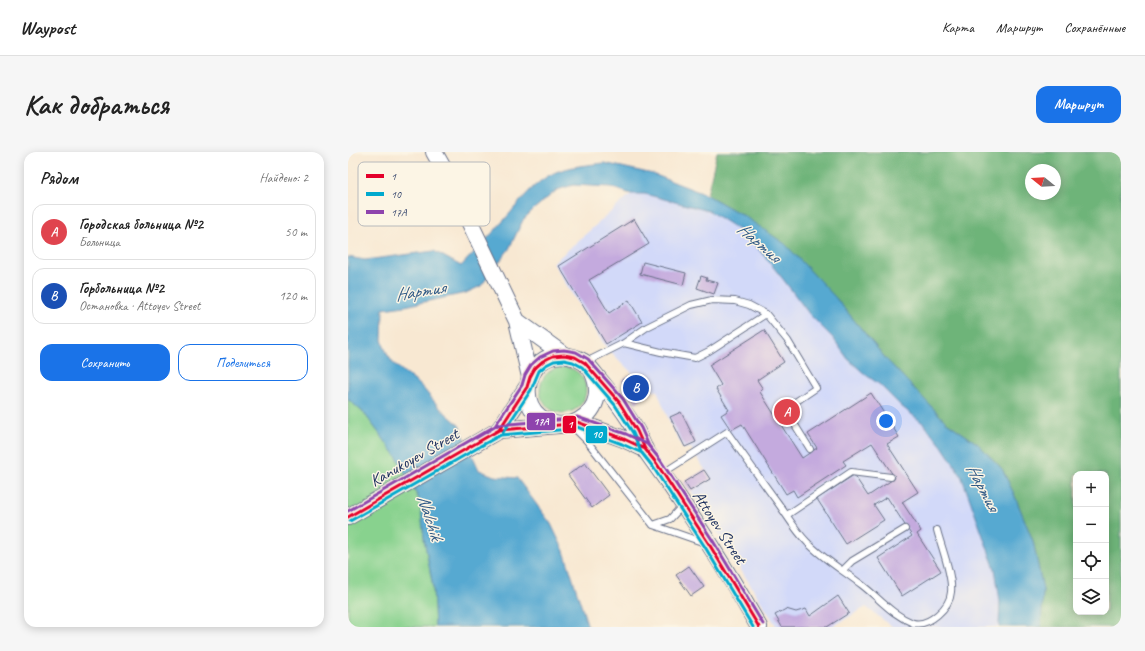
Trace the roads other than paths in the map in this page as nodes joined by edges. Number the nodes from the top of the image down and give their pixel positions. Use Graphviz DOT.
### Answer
graph roads {
  1 [pos="434,152"];
  2 [pos="440,162"];
  3 [pos="471,226"];
  4 [pos="766,314"];
  5 [pos="517,321"];
  6 [pos="624,343"];
  7 [pos="564,355"];
  8 [pos="589,367"];
  9 [pos="528,382"];
  10 [pos="569,424"];
  11 [pos="499,430"];
  12 [pos="645,449"];
  13 [pos="810,449"];
  14 [pos="663,473"];
  15 [pos="891,477"];
  16 [pos="683,505"];
  17 [pos="787,515"];
  18 [pos="348,517"];
  19 [pos="653,525"];
  20 [pos="905,529"];
  21 [pos="937,530"];
  22 [pos="709,544"];
  23 [pos="843,570"];
  24 [pos="759,627"];
  1 -- 2 [label="street"];
  3 -- 5 [label="street"];
  4 -- 6 [label="lane"];
  4 -- 6 [label="lane"];
  4 -- 13 [label="lane"];
  5 -- 7 [label="street"];
  5 -- 9 [label="street"];
  6 -- 8 [label="lane"];
  7 -- 8 [label="street"];
  7 -- 9 [label="street"];
  8 -- 10 [label="street"];
  8 -- 12 [label="street, Attoyev Street"];
  9 -- 10 [label="street"];
  9 -- 11 [label="street"];
  10 -- 11 [label="street"];
  10 -- 12 [label="street"];
  10 -- 19 [label="lane"];
  11 -- 18 [label="street, Kanukoyev Street"];
  12 -- 14 [label="street, Attoyev Street"];
  14 -- 16 [label="street, Attoyev Street"];
  14 -- 17 [label="lane"];
  15 -- 17 [label="lane"];
  16 -- 19 [label="lane"];
  16 -- 22 [label="street, Attoyev Street"];
  17 -- 23 [label="lane"];
  19 -- 22 [label="lane"];
  20 -- 23 [label="lane"];
  21 -- 23 [label="lane"];
  22 -- 24 [label="street, Attoyev Street"];
}
